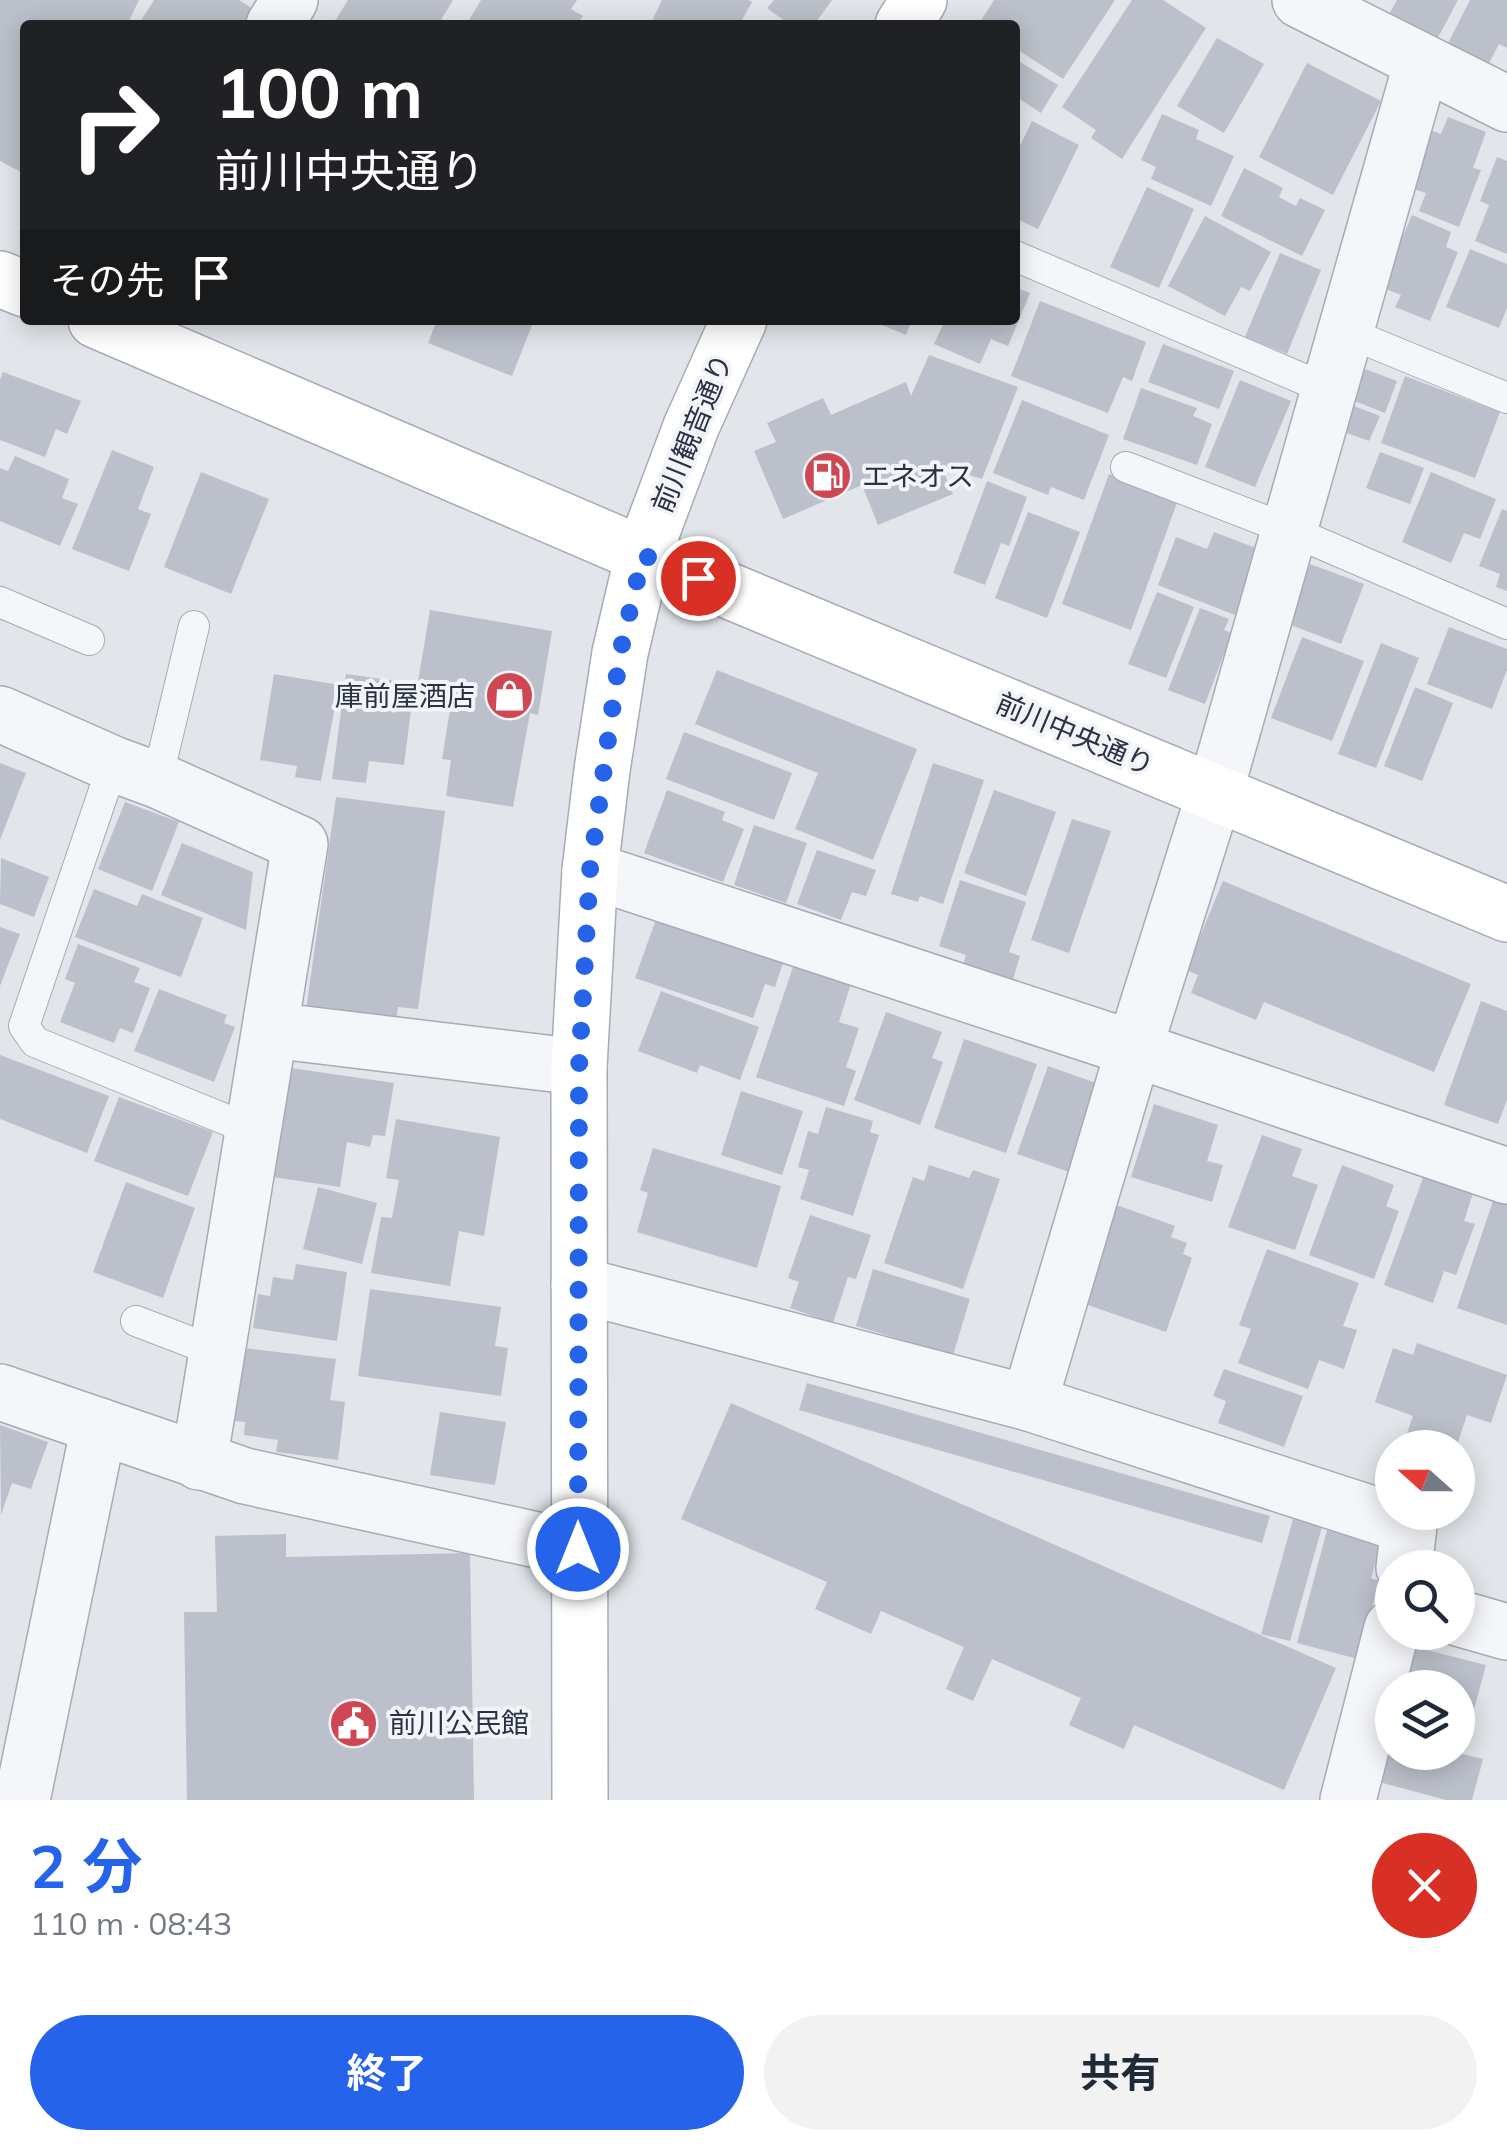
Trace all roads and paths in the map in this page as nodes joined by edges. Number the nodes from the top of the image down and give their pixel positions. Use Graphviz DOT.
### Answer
graph roads {
  1 [pos="1300,0"];
  2 [pos="1422,62"];
  3 [pos="1507,104"];
  4 [pos="1020,258"];
  5 [pos="108,325"];
  6 [pos="737,325"];
  7 [pos="1346,332"];
  8 [pos="1329,390"];
  9 [pos="1507,398"];
  10 [pos="1126,467"];
  11 [pos="1289,530"];
  12 [pos="643,555"];
  13 [pos="0,602"];
  14 [pos="1507,624"];
  15 [pos="194,626"];
  16 [pos="89,640"];
  17 [pos="0,714"];
  18 [pos="135,772"];
  19 [pos="1215,792"];
  20 [pos="590,870"];
  21 [pos="1507,914"];
  22 [pos="271,1030"];
  23 [pos="1134,1050"];
  24 [pos="579,1067"];
  25 [pos="254,1131"];
  26 [pos="1507,1176"];
  27 [pos="579,1286"];
  28 [pos="136,1321"];
  29 [pos="217,1352"];
  30 [pos="0,1392"];
  31 [pos="1029,1404"];
  32 [pos="99,1426"];
  33 [pos="199,1462"];
  34 [pos="578,1549"];
  35 [pos="1406,1550"];
  36 [pos="1475,1623"];
  37 [pos="1507,1632"];
  38 [pos="1386,1650"];
  39 [pos="22,1800"];
  40 [pos="580,1800"];
  41 [pos="1348,1800"];
  1 -- 2 [label="street"];
  2 -- 3 [label="street"];
  2 -- 7 [label="street"];
  4 -- 8 [label="lane"];
  5 -- 12 [label="street, 前川中央通り"];
  6 -- 12 [label="street, 前川観音通り"];
  7 -- 8 [label="street"];
  7 -- 9 [label="lane"];
  8 -- 11 [label="street"];
  10 -- 11 [label="lane"];
  11 -- 14 [label="lane"];
  11 -- 19 [label="street"];
  12 -- 19 [label="street, 前川中央通り"];
  12 -- 20 [label="street, 前川観音通り"];
  13 -- 16 [label="lane"];
  15 -- 18 [label="lane"];
  17 -- 18 [label="street"];
  18 -- 22 [label="street"];
  18 -- 25 [label="lane"];
  19 -- 21 [label="street, 前川中央通り"];
  19 -- 23 [label="street"];
  20 -- 23 [label="street"];
  20 -- 24 [label="street, 前川観音通り"];
  22 -- 24 [label="street"];
  22 -- 25 [label="street"];
  23 -- 26 [label="street"];
  23 -- 31 [label="street"];
  24 -- 27 [label="street, 前川観音通り"];
  25 -- 29 [label="street"];
  27 -- 31 [label="street"];
  27 -- 34 [label="street, 前川観音通り"];
  28 -- 29 [label="lane"];
  29 -- 33 [label="street"];
  30 -- 32 [label="street"];
  31 -- 35 [label="street"];
  32 -- 33 [label="street"];
  32 -- 39 [label="street"];
  33 -- 34 [label="street"];
  34 -- 40 [label="street, 前川観音通り"];
  36 -- 37 [label="street"];
  38 -- 41 [label="street"];
}
